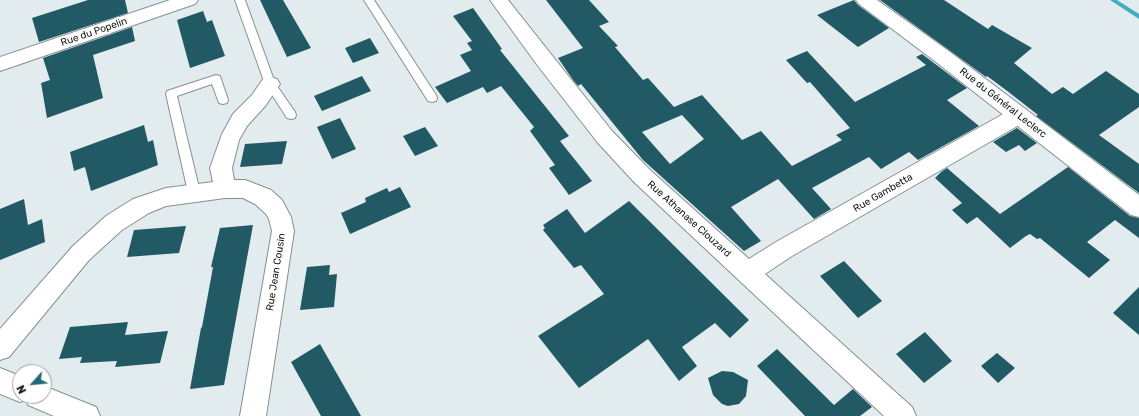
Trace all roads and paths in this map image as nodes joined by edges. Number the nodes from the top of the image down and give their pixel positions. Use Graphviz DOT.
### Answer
graph roads {
  1 [pos="189,0"];
  2 [pos="240,0"];
  3 [pos="369,0"];
  4 [pos="500,0"];
  5 [pos="865,0"];
  6 [pos="0,64"];
  7 [pos="270,84"];
  8 [pos="432,98"];
  9 [pos="223,100"];
  10 [pos="291,115"];
  11 [pos="1018,115"];
  12 [pos="225,189"];
  13 [pos="194,192"];
  14 [pos="1139,208"];
  15 [pos="748,272"];
  16 [pos="0,348"];
  17 [pos="0,381"];
  18 [pos="12,386"];
  19 [pos="52,402"];
  20 [pos="87,416"];
  21 [pos="253,416"];
  22 [pos="902,416"];
  1 -- 6 [label="street, Rue du Popelin"];
  2 -- 7 [label="lane"];
  3 -- 8 [label="lane"];
  4 -- 15 [label="street, Rue Athanase Clouzard"];
  5 -- 11 [label="street, Rue du Général Leclerc"];
  7 -- 10 [label="lane"];
  7 -- 12 [label="street"];
  9 -- 13 [label="lane"];
  11 -- 14 [label="street, Rue du Général Leclerc"];
  11 -- 15 [label="street, Rue Gambetta"];
  12 -- 13 [label="street, Rue Jean Cousin"];
  12 -- 21 [label="street, Rue Jean Cousin"];
  13 -- 16 [label="street, Rue Jean Cousin"];
  15 -- 22 [label="street, Rue Athanase Clouzard"];
  17 -- 18 [label="street"];
  19 -- 20 [label="street"];
}
